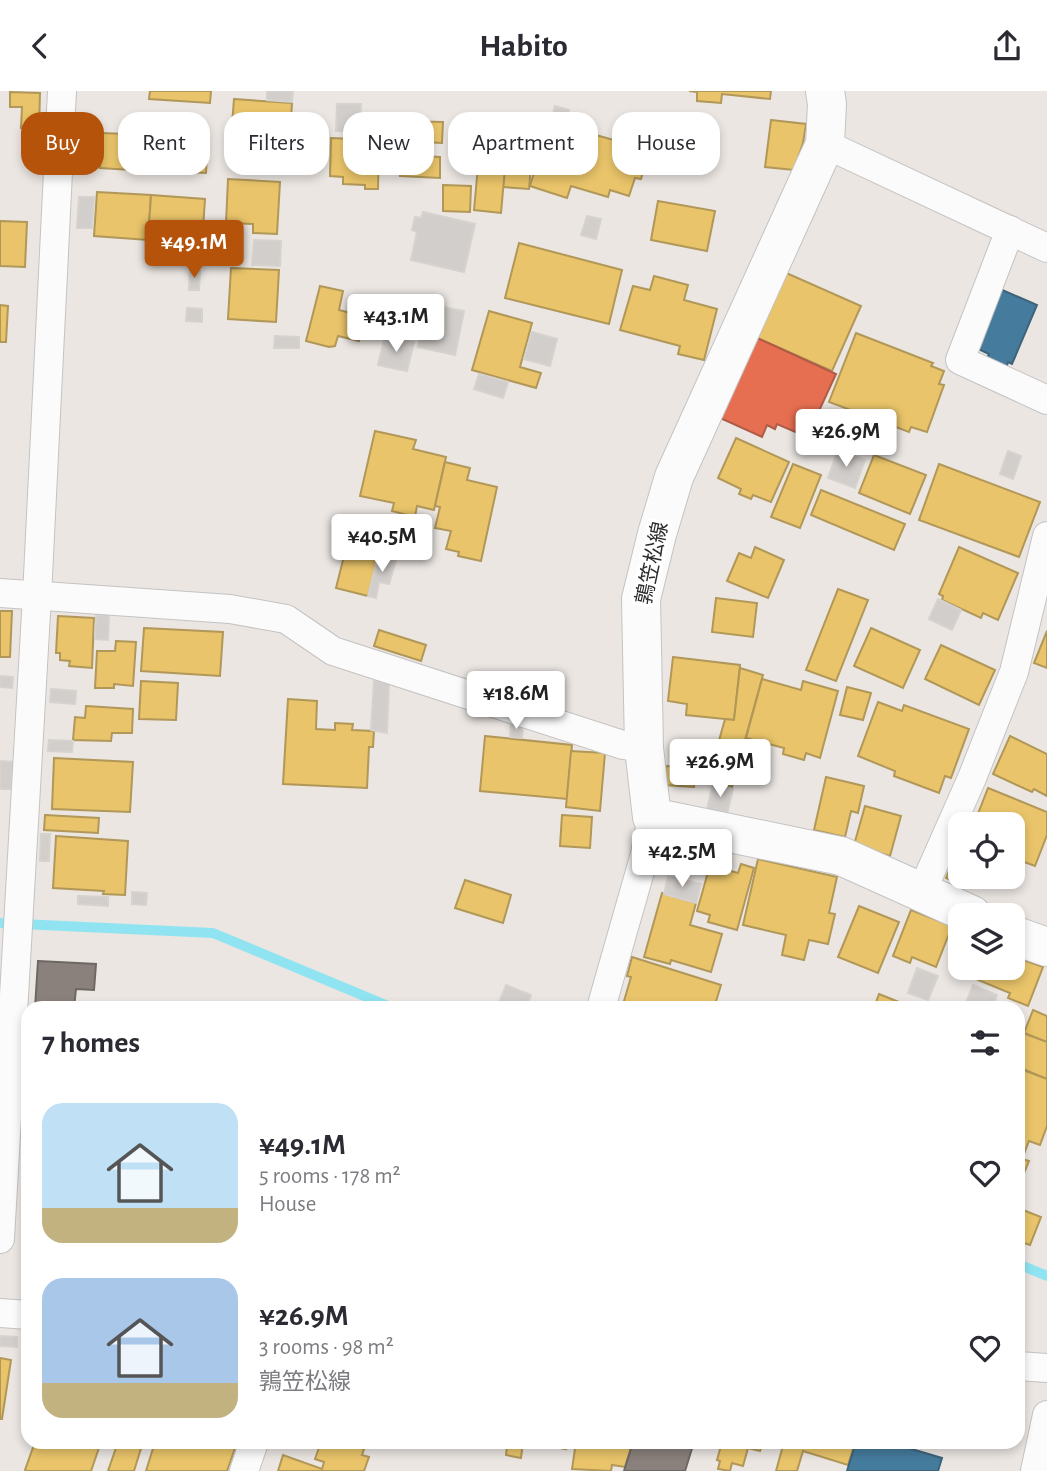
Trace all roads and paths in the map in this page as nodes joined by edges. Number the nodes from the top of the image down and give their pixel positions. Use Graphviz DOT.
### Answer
graph roads {
  1 [pos="62,91"];
  2 [pos="825,91"];
  3 [pos="825,144"];
  4 [pos="1010,230"];
  5 [pos="1047,248"];
  6 [pos="1047,400"];
  7 [pos="1047,536"];
  8 [pos="0,593"];
  9 [pos="37,596"];
  10 [pos="644,748"];
  11 [pos="652,817"];
  12 [pos="922,891"];
  13 [pos="948,903"];
  14 [pos="1025,939"];
  15 [pos="1047,947"];
  16 [pos="8,957"];
  17 [pos="603,1001"];
  18 [pos="0,1239"];
  19 [pos="0,1313"];
  20 [pos="21,1314"];
  21 [pos="1025,1366"];
  22 [pos="1047,1368"];
  23 [pos="1047,1415"];
  24 [pos="252,1449"];
  25 [pos="244,1471"];
  26 [pos="1035,1471"];
  1 -- 9 [label="street"];
  2 -- 3 [label="main road, 鶉笠松線"];
  3 -- 4 [label="street"];
  3 -- 10 [label="main road, 鶉笠松線"];
  4 -- 5 [label="street"];
  4 -- 6 [label="street"];
  7 -- 12 [label="street"];
  8 -- 9 [label="street"];
  9 -- 10 [label="street"];
  9 -- 16 [label="street"];
  10 -- 11 [label="main road, 鶉笠松線"];
  11 -- 12 [label="main road"];
  11 -- 17 [label="street"];
  12 -- 13 [label="main road"];
  14 -- 15 [label="main road"];
  16 -- 18 [label="street"];
  19 -- 20 [label="street"];
  21 -- 22 [label="street"];
  23 -- 26 [label="street"];
  24 -- 25 [label="street"];
}
